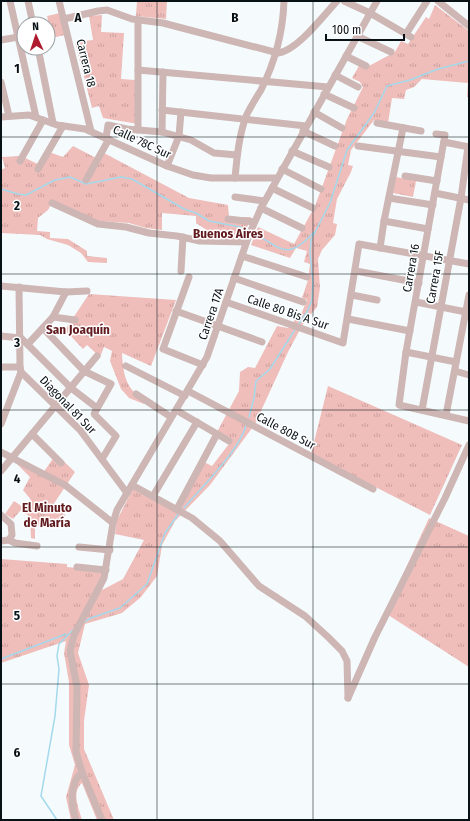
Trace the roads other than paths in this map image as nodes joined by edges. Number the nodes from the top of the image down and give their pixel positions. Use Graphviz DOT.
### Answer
graph roads {
  1 [pos="10,1"];
  2 [pos="28,1"];
  3 [pos="59,1"];
  4 [pos="284,1"];
  5 [pos="337,1"];
  6 [pos="344,1"];
  7 [pos="377,1"];
  8 [pos="427,1"];
  9 [pos="441,2"];
  10 [pos="370,13"];
  11 [pos="31,16"];
  12 [pos="64,19"];
  13 [pos="16,20"];
  14 [pos="138,20"];
  15 [pos="469,26"];
  16 [pos="357,36"];
  17 [pos="16,37"];
  18 [pos="1,40"];
  19 [pos="391,52"];
  20 [pos="276,53"];
  21 [pos="25,56"];
  22 [pos="40,56"];
  23 [pos="346,56"];
  24 [pos="366,66"];
  25 [pos="138,70"];
  26 [pos="163,72"];
  27 [pos="335,75"];
  28 [pos="1,82"];
  29 [pos="264,82"];
  30 [pos="358,88"];
  31 [pos="326,91"];
  32 [pos="354,108"];
  33 [pos="162,110"];
  34 [pos="180,112"];
  35 [pos="314,112"];
  36 [pos="5,116"];
  37 [pos="36,117"];
  38 [pos="246,119"];
  39 [pos="43,120"];
  40 [pos="53,123"];
  41 [pos="377,123"];
  42 [pos="63,126"];
  43 [pos="305,128"];
  44 [pos="342,128"];
  45 [pos="403,128"];
  46 [pos="138,130"];
  47 [pos="91,131"];
  48 [pos="421,131"];
  49 [pos="162,132"];
  50 [pos="436,134"];
  51 [pos="180,136"];
  52 [pos="108,138"];
  53 [pos="445,138"];
  54 [pos="336,146"];
  55 [pos="358,146"];
  56 [pos="468,147"];
  57 [pos="292,151"];
  58 [pos="400,151"];
  59 [pos="238,155"];
  60 [pos="442,157"];
  61 [pos="20,161"];
  62 [pos="166,166"];
  63 [pos="329,167"];
  64 [pos="282,169"];
  65 [pos="38,170"];
  66 [pos="405,176"];
  67 [pos="235,178"];
  68 [pos="277,178"];
  69 [pos="86,180"];
  70 [pos="437,181"];
  71 [pos="272,188"];
  72 [pos="321,189"];
  73 [pos="435,193"];
  74 [pos="235,197"];
  75 [pos="389,198"];
  76 [pos="461,198"];
  77 [pos="469,200"];
  78 [pos="52,203"];
  79 [pos="262,205"];
  80 [pos="432,205"];
  81 [pos="313,208"];
  82 [pos="228,219"];
  83 [pos="384,221"];
  84 [pos="302,228"];
  85 [pos="428,230"];
  86 [pos="250,232"];
  87 [pos="183,237"];
  88 [pos="380,248"];
  89 [pos="242,256"];
  90 [pos="424,256"];
  91 [pos="449,261"];
  92 [pos="469,264"];
  93 [pos="181,271"];
  94 [pos="356,271"];
  95 [pos="189,276"];
  96 [pos="307,277"];
  97 [pos="234,278"];
  98 [pos="419,283"];
  99 [pos="1,286"];
  100 [pos="20,287"];
  101 [pos="87,291"];
  102 [pos="66,292"];
  103 [pos="352,295"];
  104 [pos="469,295"];
  105 [pos="377,300"];
  106 [pos="226,302"];
  107 [pos="303,302"];
  108 [pos="416,302"];
  109 [pos="441,307"];
  110 [pos="176,311"];
  111 [pos="466,312"];
  112 [pos="53,317"];
  113 [pos="348,319"];
  114 [pos="75,320"];
  115 [pos="218,326"];
  116 [pos="43,328"];
  117 [pos="466,329"];
  118 [pos="410,331"];
  119 [pos="1,336"];
  120 [pos="21,338"];
  121 [pos="262,342"];
  122 [pos="28,344"];
  123 [pos="406,352"];
  124 [pos="97,356"];
  125 [pos="431,357"];
  126 [pos="456,362"];
  127 [pos="203,365"];
  128 [pos="126,366"];
  129 [pos="1,367"];
  130 [pos="20,370"];
  131 [pos="84,371"];
  132 [pos="455,371"];
  133 [pos="469,375"];
  134 [pos="71,388"];
  135 [pos="186,393"];
  136 [pos="136,394"];
  137 [pos="55,406"];
  138 [pos="176,410"];
  139 [pos="422,410"];
  140 [pos="96,411"];
  141 [pos="446,416"];
  142 [pos="171,417"];
  143 [pos="469,421"];
  144 [pos="196,422"];
  145 [pos="1,424"];
  146 [pos="32,434"];
  147 [pos="217,434"];
  148 [pos="229,441"];
  149 [pos="469,445"];
  150 [pos="1,452"];
  151 [pos="12,458"];
  152 [pos="102,459"];
  153 [pos="61,463"];
  154 [pos="1,471"];
  155 [pos="132,485"];
  156 [pos="373,489"];
  157 [pos="127,493"];
  158 [pos="153,496"];
  159 [pos="177,509"];
  160 [pos="1,515"];
  161 [pos="113,523"];
  162 [pos="9,540"];
  163 [pos="1,541"];
  164 [pos="37,546"];
  165 [pos="79,547"];
  166 [pos="110,550"];
  167 [pos="77,568"];
  168 [pos="106,570"];
  169 [pos="82,772"];
  170 [pos="76,820"];
  171 [pos="102,820"];
  1 -- 13 [label="street"];
  2 -- 11 [label="street"];
  3 -- 12 [label="street, Carrera 18"];
  4 -- 20 [label="street"];
  5 -- 20 [label="street"];
  6 -- 10 [label="street"];
  7 -- 10 [label="street, Carrera 17A"];
  8 -- 10 [label="street"];
  9 -- 15 [label="street"];
  10 -- 16 [label="street, Carrera 17A"];
  12 -- 14 [label="street"];
  12 -- 47 [label="street, Carrera 18"];
  14 -- 20 [label="street"];
  14 -- 25 [label="street"];
  16 -- 19 [label="street"];
  16 -- 23 [label="street, Carrera 17A"];
  17 -- 18 [label="street"];
  20 -- 29 [label="street"];
  21 -- 37 [label="street"];
  22 -- 40 [label="street"];
  23 -- 24 [label="street"];
  23 -- 27 [label="street, Carrera 17A"];
  25 -- 26 [label="street"];
  25 -- 46 [label="street"];
  26 -- 29 [label="street"];
  26 -- 33 [label="street"];
  27 -- 30 [label="street"];
  27 -- 31 [label="street, Carrera 17A"];
  28 -- 36 [label="street"];
  29 -- 31 [label="street"];
  29 -- 38 [label="street"];
  31 -- 32 [label="street"];
  31 -- 35 [label="street, Carrera 17A"];
  33 -- 34 [label="street"];
  33 -- 49 [label="street"];
  34 -- 38 [label="street"];
  34 -- 51 [label="street"];
  35 -- 43 [label="street, Carrera 17A"];
  35 -- 44 [label="street"];
  36 -- 37 [label="street, Calle 78C Sur"];
  37 -- 39 [label="street, Calle 78C Sur"];
  38 -- 43 [label="street"];
  38 -- 59 [label="street"];
  39 -- 40 [label="street, Calle 78C Sur"];
  39 -- 61 [label="street"];
  40 -- 42 [label="street, Calle 78C Sur"];
  41 -- 45 [label="street"];
  42 -- 47 [label="street, Calle 78C Sur"];
  42 -- 65 [label="street"];
  43 -- 54 [label="street"];
  43 -- 57 [label="street, Carrera 17A"];
  45 -- 48 [label="street"];
  45 -- 58 [label="street"];
  46 -- 49 [label="street"];
  46 -- 52 [label="street"];
  47 -- 52 [label="street, Calle 78C Sur"];
  49 -- 51 [label="street"];
  50 -- 53 [label="street"];
  51 -- 59 [label="street"];
  51 -- 62 [label="street"];
  52 -- 62 [label="street, Calle 78C Sur"];
  52 -- 69 [label="street"];
  53 -- 56 [label="street"];
  53 -- 60 [label="street, Carrera 16"];
  55 -- 58 [label="street"];
  56 -- 76 [label="street, Carrera 15F"];
  57 -- 63 [label="street"];
  57 -- 64 [label="street, Carrera 17A"];
  58 -- 60 [label="street"];
  58 -- 75 [label="street"];
  59 -- 67 [label="street"];
  60 -- 70 [label="street, Carrera 16"];
  62 -- 67 [label="street, Calle 78C Sur"];
  64 -- 68 [label="street, Carrera 17A"];
  64 -- 72 [label="street"];
  66 -- 70 [label="street"];
  67 -- 68 [label="street, Calle 78C Sur"];
  68 -- 71 [label="street, Carrera 17A"];
  70 -- 73 [label="street, Carrera 16"];
  71 -- 79 [label="street, Carrera 17A"];
  71 -- 81 [label="street"];
  73 -- 76 [label="street"];
  73 -- 80 [label="street, Carrera 16"];
  74 -- 79 [label="street"];
  75 -- 80 [label="street"];
  75 -- 83 [label="street"];
  76 -- 77 [label="street"];
  76 -- 91 [label="street, Carrera 15F"];
  78 -- 87 [label="street"];
  79 -- 84 [label="street"];
  79 -- 86 [label="street, Carrera 17A"];
  80 -- 85 [label="street, Carrera 16"];
  82 -- 86 [label="street"];
  83 -- 85 [label="street"];
  83 -- 88 [label="street"];
  85 -- 90 [label="street, Carrera 16"];
  86 -- 87 [label="street"];
  86 -- 89 [label="street, Carrera 17A"];
  87 -- 93 [label="street"];
  88 -- 90 [label="street"];
  88 -- 94 [label="street"];
  89 -- 96 [label="street"];
  89 -- 97 [label="street, Carrera 17A"];
  90 -- 91 [label="street"];
  90 -- 98 [label="street, Carrera 16"];
  91 -- 92 [label="street"];
  91 -- 109 [label="street, Carrera 15F"];
  94 -- 98 [label="street"];
  94 -- 103 [label="street"];
  95 -- 110 [label="street"];
  97 -- 106 [label="street, Carrera 17A"];
  97 -- 107 [label="street"];
  98 -- 108 [label="street, Carrera 16"];
  99 -- 100 [label="street"];
  100 -- 102 [label="street"];
  100 -- 120 [label="street"];
  101 -- 102 [label="street"];
  102 -- 112 [label="street"];
  103 -- 105 [label="street"];
  103 -- 113 [label="street"];
  104 -- 111 [label="street"];
  106 -- 113 [label="street, Calle 80 Bis A Sur"];
  106 -- 115 [label="street, Carrera 17A"];
  108 -- 109 [label="street"];
  108 -- 118 [label="street, Carrera 16"];
  109 -- 111 [label="street"];
  109 -- 125 [label="street, Carrera 15F"];
  110 -- 115 [label="street"];
  110 -- 127 [label="street"];
  111 -- 117 [label="street"];
  112 -- 114 [label="street"];
  112 -- 116 [label="street"];
  113 -- 118 [label="street"];
  115 -- 121 [label="street"];
  115 -- 127 [label="street, Carrera 17A"];
  116 -- 122 [label="street"];
  116 -- 131 [label="street"];
  117 -- 126 [label="street"];
  118 -- 123 [label="street, Carrera 16"];
  119 -- 120 [label="street"];
  120 -- 122 [label="street"];
  120 -- 130 [label="street"];
  122 -- 134 [label="street"];
  123 -- 125 [label="street"];
  123 -- 139 [label="street, Carrera 16"];
  124 -- 131 [label="street"];
  125 -- 126 [label="street"];
  125 -- 139 [label="street, Carrera 15F"];
  126 -- 132 [label="street"];
  127 -- 135 [label="street, Carrera 17A"];
  128 -- 135 [label="street, Calle 80B Sur"];
  129 -- 130 [label="street"];
  130 -- 137 [label="street, Diagonal 81 Sur"];
  130 -- 145 [label="street"];
  131 -- 134 [label="street"];
  131 -- 140 [label="street"];
  132 -- 133 [label="street"];
  132 -- 141 [label="street"];
  134 -- 137 [label="street"];
  134 -- 140 [label="street"];
  135 -- 138 [label="street, Carrera 17A"];
  135 -- 156 [label="street, Calle 80B Sur"];
  136 -- 142 [label="street"];
  137 -- 146 [label="street"];
  137 -- 152 [label="street, Diagonal 81 Sur"];
  138 -- 142 [label="street, Carrera 17A"];
  138 -- 144 [label="street"];
  139 -- 141 [label="street"];
  140 -- 152 [label="street"];
  141 -- 143 [label="street"];
  142 -- 155 [label="street, Carrera 17A"];
  144 -- 147 [label="street"];
  144 -- 158 [label="street"];
  146 -- 151 [label="street"];
  146 -- 153 [label="street"];
  147 -- 148 [label="street"];
  147 -- 159 [label="street"];
  149 -- 159 [label="street"];
  150 -- 151 [label="street"];
  151 -- 154 [label="street"];
  151 -- 161 [label="street"];
  152 -- 157 [label="street, Diagonal 81 Sur"];
  155 -- 157 [label="street, Carrera 17A"];
  155 -- 158 [label="street"];
  157 -- 161 [label="street, Carrera 17A"];
  158 -- 159 [label="street"];
  160 -- 162 [label="street"];
  161 -- 166 [label="street, Carrera 17A"];
  162 -- 163 [label="street"];
  162 -- 164 [label="street"];
  165 -- 166 [label="street"];
  166 -- 168 [label="street, Carrera 17A"];
  167 -- 168 [label="street"];
  168 -- 169 [label="street, Carrera 17A"];
  169 -- 170 [label="street"];
  169 -- 171 [label="street, Carrera 17A"];
}
